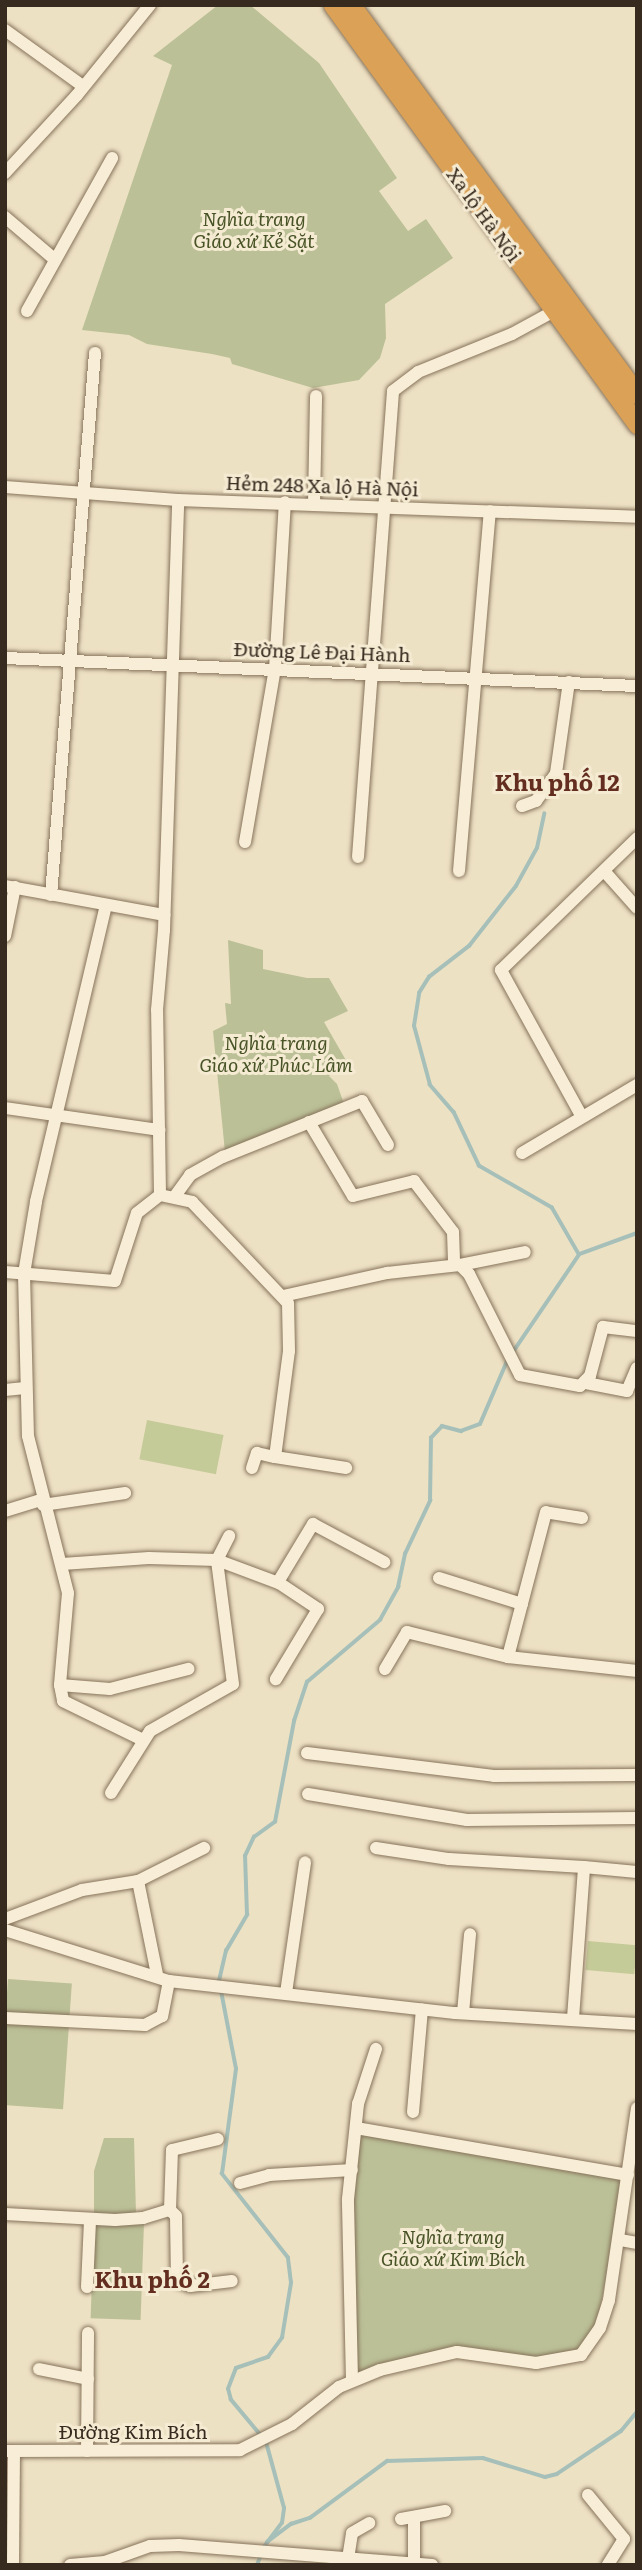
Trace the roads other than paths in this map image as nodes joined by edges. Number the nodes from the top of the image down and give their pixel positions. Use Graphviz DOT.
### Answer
graph roads {
  1 [pos="150,5"];
  2 [pos="333,5"];
  3 [pos="351,5"];
  4 [pos="5,30"];
  5 [pos="83,86"];
  6 [pos="113,158"];
  7 [pos="5,173"];
  8 [pos="5,217"];
  9 [pos="53,258"];
  10 [pos="539,276"];
  11 [pos="561,306"];
  12 [pos="27,311"];
  13 [pos="95,353"];
  14 [pos="637,394"];
  15 [pos="316,396"];
  16 [pos="637,424"];
  17 [pos="5,487"];
  18 [pos="83,492"];
  19 [pos="178,500"];
  20 [pos="285,502"];
  21 [pos="314,504"];
  22 [pos="386,507"];
  23 [pos="490,511"];
  24 [pos="637,517"];
  25 [pos="5,658"];
  26 [pos="69,661"];
  27 [pos="172,666"];
  28 [pos="275,669"];
  29 [pos="372,673"];
  30 [pos="477,677"];
  31 [pos="569,682"];
  32 [pos="637,686"];
  33 [pos="522,806"];
  34 [pos="636,836"];
  35 [pos="245,842"];
  36 [pos="358,857"];
  37 [pos="458,871"];
  38 [pos="605,872"];
  39 [pos="10,886"];
  40 [pos="51,895"];
  41 [pos="106,905"];
  42 [pos="637,908"];
  43 [pos="164,915"];
  44 [pos="5,936"];
  45 [pos="637,1086"];
  46 [pos="5,1108"];
  47 [pos="56,1117"];
  48 [pos="582,1117"];
  49 [pos="309,1122"];
  50 [pos="159,1130"];
  51 [pos="388,1145"];
  52 [pos="522,1153"];
  53 [pos="160,1195"];
  54 [pos="175,1196"];
  55 [pos="525,1252"];
  56 [pos="457,1265"];
  57 [pos="5,1272"];
  58 [pos="24,1274"];
  59 [pos="283,1296"];
  60 [pos="637,1331"];
  61 [pos="637,1368"];
  62 [pos="586,1383"];
  63 [pos="24,1388"];
  64 [pos="5,1390"];
  65 [pos="275,1457"];
  66 [pos="251,1468"];
  67 [pos="346,1468"];
  68 [pos="125,1493"];
  69 [pos="43,1502"];
  70 [pos="5,1511"];
  71 [pos="582,1518"];
  72 [pos="229,1536"];
  73 [pos="217,1560"];
  74 [pos="384,1562"];
  75 [pos="62,1564"];
  76 [pos="439,1578"];
  77 [pos="278,1582"];
  78 [pos="522,1604"];
  79 [pos="508,1657"];
  80 [pos="188,1669"];
  81 [pos="385,1669"];
  82 [pos="637,1671"];
  83 [pos="276,1679"];
  84 [pos="60,1685"];
  85 [pos="143,1740"];
  86 [pos="307,1753"];
  87 [pos="637,1775"];
  88 [pos="111,1793"];
  89 [pos="308,1794"];
  90 [pos="637,1818"];
  91 [pos="204,1847"];
  92 [pos="376,1848"];
  93 [pos="305,1862"];
  94 [pos="584,1867"];
  95 [pos="637,1872"];
  96 [pos="138,1881"];
  97 [pos="5,1919"];
  98 [pos="5,1930"];
  99 [pos="470,1934"];
  100 [pos="157,1974"];
  101 [pos="169,1981"];
  102 [pos="286,1993"];
  103 [pos="422,2009"];
  104 [pos="463,2013"];
  105 [pos="5,2018"];
  106 [pos="573,2018"];
  107 [pos="637,2024"];
  108 [pos="376,2049"];
  109 [pos="637,2108"];
  110 [pos="413,2112"];
  111 [pos="356,2128"];
  112 [pos="218,2139"];
  113 [pos="352,2170"];
  114 [pos="628,2175"];
  115 [pos="240,2183"];
  116 [pos="170,2210"];
  117 [pos="5,2214"];
  118 [pos="90,2220"];
  119 [pos="620,2240"];
  120 [pos="637,2243"];
  121 [pos="232,2281"];
  122 [pos="87,2287"];
  123 [pos="88,2333"];
  124 [pos="39,2369"];
  125 [pos="88,2378"];
  126 [pos="352,2380"];
  127 [pos="10,2451"];
  128 [pos="88,2451"];
  129 [pos="588,2495"];
  130 [pos="445,2511"];
  131 [pos="369,2523"];
  132 [pos="347,2563"];
  133 [pos="421,2563"];
  134 [pos="105,2564"];
  135 [pos="13,2565"];
  136 [pos="70,2565"];
  137 [pos="608,2565"];
  1 -- 5 [label="street"];
  2 -- 10 [label="highway, Xa lộ Hà Nội"];
  3 -- 10 [label="highway, Xa lộ Hà Nội"];
  4 -- 5 [label="street"];
  5 -- 7 [label="street"];
  6 -- 9 [label="street"];
  8 -- 9 [label="street"];
  9 -- 12 [label="street"];
  10 -- 11 [label="highway, Xa lộ Hà Nội"];
  11 -- 14 [label="highway, Xa lộ Hà Nội"];
  11 -- 16 [label="highway, Xa lộ Hà Nội"];
  11 -- 22 [label="street"];
  13 -- 18 [label="street"];
  15 -- 21 [label="street"];
  17 -- 18 [label="street, Hẻm 248 Xa lộ Hà Nội"];
  18 -- 19 [label="street, Hẻm 248 Xa lộ Hà Nội"];
  18 -- 26 [label="street"];
  19 -- 20 [label="street, Hẻm 248 Xa lộ Hà Nội"];
  19 -- 27 [label="street"];
  20 -- 21 [label="street, Hẻm 248 Xa lộ Hà Nội"];
  20 -- 28 [label="street"];
  21 -- 22 [label="street, Hẻm 248 Xa lộ Hà Nội"];
  22 -- 23 [label="street, Hẻm 248 Xa lộ Hà Nội"];
  22 -- 29 [label="street"];
  23 -- 24 [label="street, Hẻm 248 Xa lộ Hà Nội"];
  23 -- 30 [label="street"];
  25 -- 26 [label="street, Đường Lê Đại Hành"];
  26 -- 27 [label="street, Đường Lê Đại Hành"];
  26 -- 40 [label="street"];
  27 -- 28 [label="street, Đường Lê Đại Hành"];
  27 -- 43 [label="street"];
  28 -- 29 [label="street, Đường Lê Đại Hành"];
  28 -- 35 [label="street"];
  29 -- 30 [label="street, Đường Lê Đại Hành"];
  29 -- 36 [label="street"];
  30 -- 31 [label="street, Đường Lê Đại Hành"];
  30 -- 37 [label="street"];
  31 -- 32 [label="street, Đường Lê Đại Hành"];
  31 -- 33 [label="street"];
  34 -- 38 [label="street"];
  38 -- 42 [label="street"];
  38 -- 48 [label="street"];
  39 -- 40 [label="street"];
  39 -- 44 [label="street"];
  40 -- 41 [label="street"];
  41 -- 43 [label="street"];
  41 -- 47 [label="street"];
  43 -- 50 [label="street"];
  45 -- 48 [label="street"];
  46 -- 47 [label="street"];
  47 -- 50 [label="street"];
  47 -- 58 [label="street"];
  48 -- 52 [label="street"];
  49 -- 51 [label="street"];
  49 -- 54 [label="street"];
  49 -- 56 [label="street"];
  50 -- 53 [label="street"];
  53 -- 54 [label="street"];
  53 -- 58 [label="street"];
  54 -- 59 [label="street"];
  55 -- 56 [label="street"];
  56 -- 59 [label="street"];
  56 -- 62 [label="street"];
  57 -- 58 [label="street"];
  58 -- 63 [label="street"];
  59 -- 65 [label="street"];
  60 -- 62 [label="street"];
  61 -- 62 [label="street"];
  63 -- 64 [label="street"];
  63 -- 69 [label="street"];
  65 -- 66 [label="street"];
  65 -- 67 [label="street"];
  68 -- 69 [label="street"];
  69 -- 70 [label="street"];
  69 -- 75 [label="street"];
  71 -- 78 [label="street"];
  72 -- 73 [label="street"];
  73 -- 75 [label="street"];
  73 -- 77 [label="street"];
  73 -- 85 [label="street"];
  74 -- 77 [label="street"];
  75 -- 84 [label="street"];
  76 -- 78 [label="street"];
  77 -- 83 [label="street"];
  78 -- 79 [label="street"];
  79 -- 81 [label="street"];
  79 -- 82 [label="street"];
  80 -- 84 [label="street"];
  84 -- 85 [label="street"];
  85 -- 88 [label="street"];
  86 -- 87 [label="street"];
  89 -- 90 [label="street"];
  91 -- 96 [label="street"];
  92 -- 94 [label="street"];
  93 -- 102 [label="street"];
  94 -- 95 [label="street"];
  94 -- 106 [label="street"];
  96 -- 97 [label="street"];
  96 -- 100 [label="street"];
  98 -- 100 [label="street"];
  99 -- 104 [label="street"];
  100 -- 101 [label="street"];
  101 -- 102 [label="street"];
  101 -- 105 [label="street"];
  102 -- 103 [label="street"];
  103 -- 104 [label="street"];
  103 -- 110 [label="street"];
  104 -- 106 [label="street"];
  106 -- 107 [label="street"];
  108 -- 111 [label="street"];
  109 -- 114 [label="street"];
  111 -- 113 [label="street"];
  111 -- 114 [label="street"];
  112 -- 116 [label="street"];
  113 -- 115 [label="street"];
  113 -- 126 [label="street"];
  114 -- 119 [label="street"];
  116 -- 118 [label="street"];
  116 -- 121 [label="street"];
  117 -- 118 [label="street"];
  118 -- 122 [label="street"];
  119 -- 120 [label="street"];
  119 -- 126 [label="street"];
  123 -- 125 [label="street"];
  124 -- 125 [label="street"];
  125 -- 128 [label="street"];
  126 -- 128 [label="street, Đường Kim Bích"];
  127 -- 128 [label="street, Đường Kim Bích"];
  127 -- 135 [label="street"];
  129 -- 137 [label="street"];
  130 -- 133 [label="street"];
  131 -- 132 [label="street"];
  132 -- 133 [label="street"];
  132 -- 134 [label="street"];
  134 -- 136 [label="street"];
}
